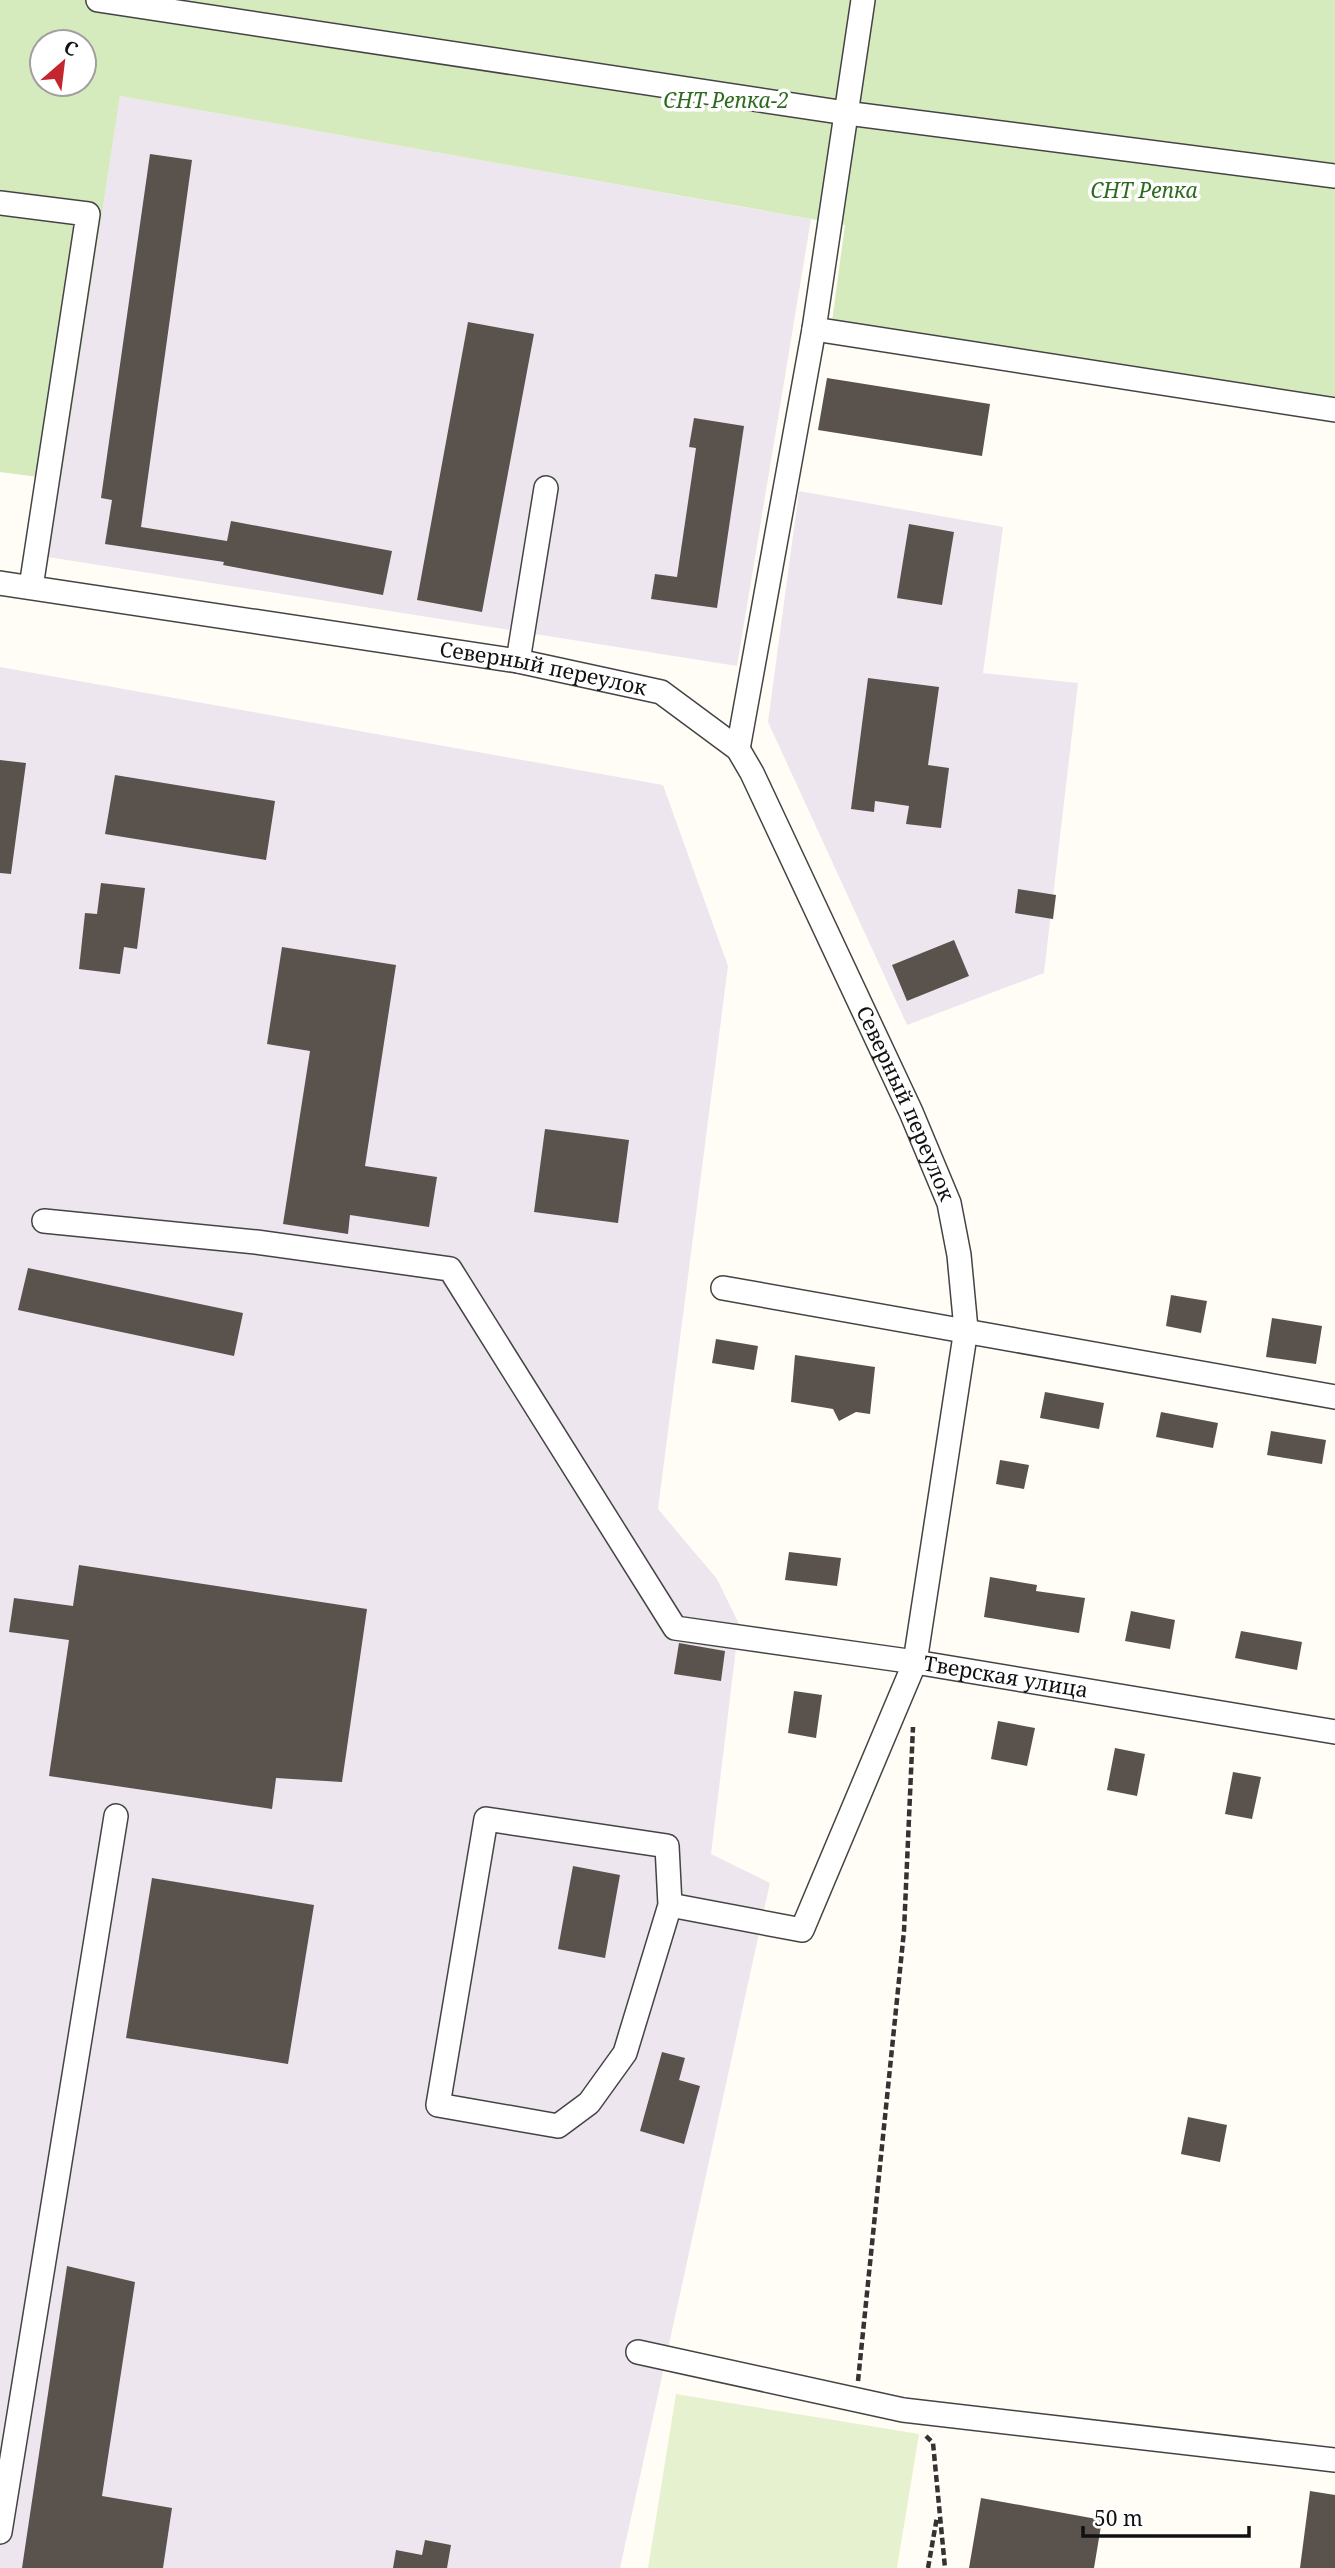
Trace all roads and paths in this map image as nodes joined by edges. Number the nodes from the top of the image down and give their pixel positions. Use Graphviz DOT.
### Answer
graph roads {
  1 [pos="98,0"];
  2 [pos="863,0"];
  3 [pos="846,113"];
  4 [pos="1335,176"];
  5 [pos="0,203"];
  6 [pos="814,329"];
  7 [pos="1335,410"];
  8 [pos="546,488"];
  9 [pos="0,583"];
  10 [pos="31,587"];
  11 [pos="518,661"];
  12 [pos="738,749"];
  13 [pos="44,1221"];
  14 [pos="723,1287"];
  15 [pos="966,1329"];
  16 [pos="1335,1397"];
  17 [pos="915,1662"];
  18 [pos="913,1716"];
  19 [pos="1335,1732"];
  20 [pos="116,1816"];
  21 [pos="670,1905"];
  22 [pos="638,2352"];
  23 [pos="856,2399"];
  24 [pos="903,2410"];
  25 [pos="1335,2460"];
  26 [pos="939,2511"];
  27 [pos="0,2532"];
  28 [pos="928,2568"];
  29 [pos="945,2568"];
  1 -- 3 [label="street"];
  2 -- 3 [label="street"];
  3 -- 4 [label="street"];
  3 -- 6 [label="street"];
  5 -- 10 [label="street"];
  6 -- 7 [label="street"];
  6 -- 12 [label="street"];
  8 -- 11 [label="street"];
  9 -- 10 [label="street, Северный переулок"];
  10 -- 11 [label="street, Северный переулок"];
  11 -- 12 [label="street, Северный переулок"];
  12 -- 15 [label="street, Северный переулок"];
  13 -- 17 [label="street, Тверская улица"];
  14 -- 15 [label="street"];
  15 -- 16 [label="street"];
  15 -- 17 [label="street, Северный переулок"];
  17 -- 19 [label="street, Тверская улица"];
  17 -- 21 [label="street, Северный переулок"];
  18 -- 23 [label="path"];
  20 -- 27 [label="street"];
  21 -- 21 [label="street"];
  22 -- 23 [label="street"];
  23 -- 24 [label="street"];
  24 -- 25 [label="street"];
  24 -- 26 [label="path"];
  26 -- 28 [label="path"];
  26 -- 29 [label="path"];
}
